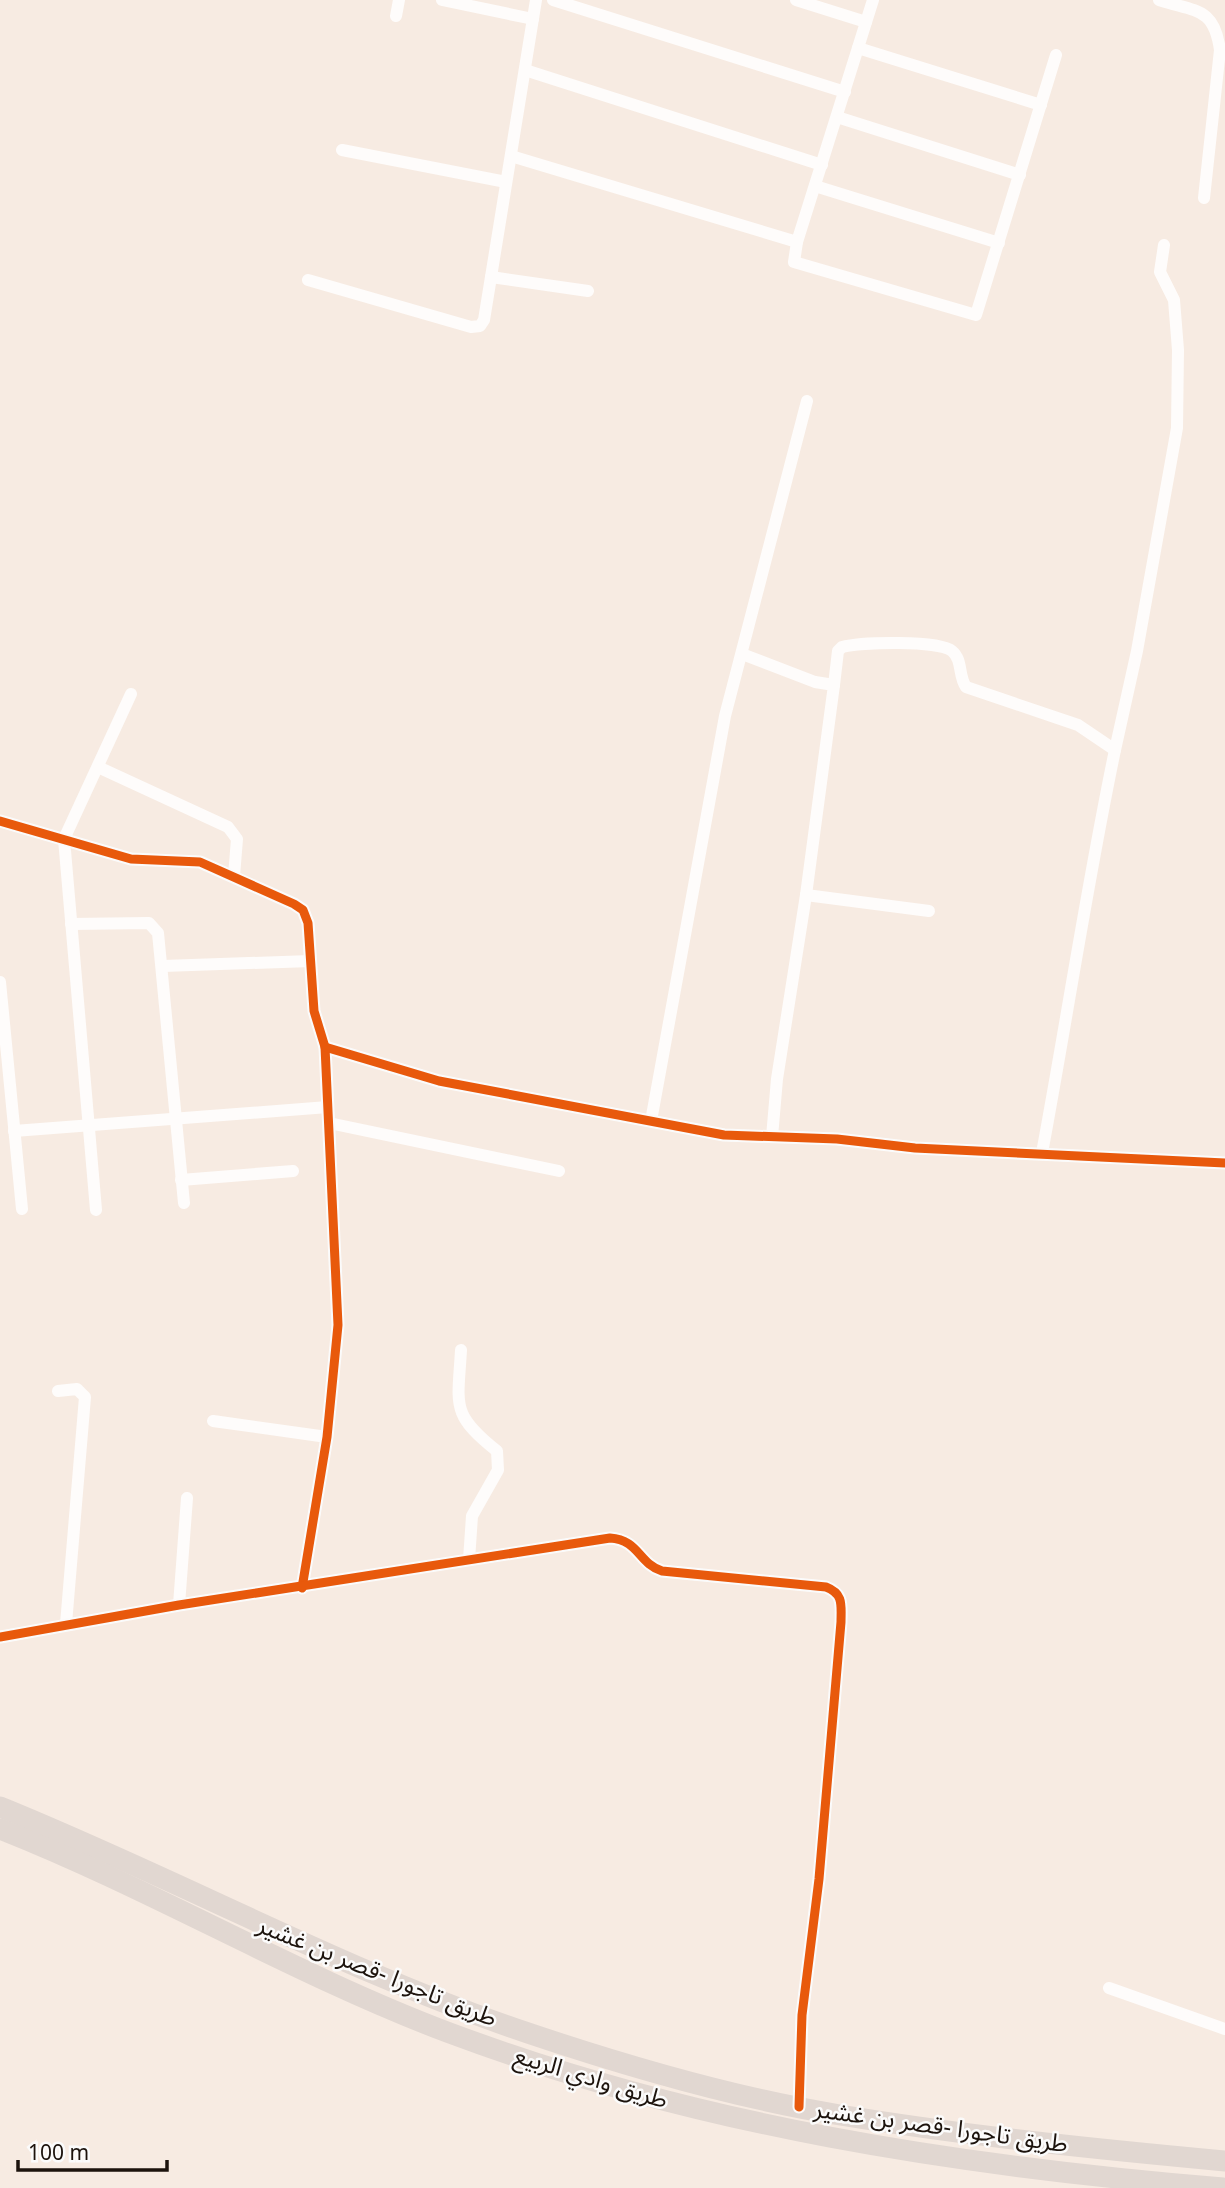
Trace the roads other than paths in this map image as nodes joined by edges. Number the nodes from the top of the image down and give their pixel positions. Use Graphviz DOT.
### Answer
graph roads {
  1 [pos="399,0"];
  2 [pos="442,0"];
  3 [pos="536,0"];
  4 [pos="553,0"];
  5 [pos="796,0"];
  6 [pos="873,0"];
  7 [pos="1159,0"];
  8 [pos="396,16"];
  9 [pos="533,19"];
  10 [pos="866,22"];
  11 [pos="858,48"];
  12 [pos="1056,55"];
  13 [pos="525,70"];
  14 [pos="845,92"];
  15 [pos="1041,105"];
  16 [pos="837,117"];
  17 [pos="342,150"];
  18 [pos="511,156"];
  19 [pos="822,165"];
  20 [pos="1020,175"];
  21 [pos="506,182"];
  22 [pos="815,186"];
  23 [pos="1204,198"];
  24 [pos="797,242"];
  25 [pos="999,243"];
  26 [pos="1164,245"];
  27 [pos="491,277"];
  28 [pos="308,281"];
  29 [pos="588,291"];
  30 [pos="807,401"];
  31 [pos="742,653"];
  32 [pos="834,685"];
  33 [pos="131,694"];
  34 [pos="1115,750"];
  35 [pos="98,767"];
  36 [pos="0,821"];
  37 [pos="64,839"];
  38 [pos="234,876"];
  39 [pos="806,895"];
  40 [pos="929,911"];
  41 [pos="71,924"];
  42 [pos="312,961"];
  43 [pos="163,966"];
  44 [pos="0,982"];
  45 [pos="325,1047"];
  46 [pos="328,1107"];
  47 [pos="174,1118"];
  48 [pos="651,1121"];
  49 [pos="329,1123"];
  50 [pos="88,1125"];
  51 [pos="13,1131"];
  52 [pos="772,1137"];
  53 [pos="1042,1153"];
  54 [pos="1225,1164"];
  55 [pos="293,1171"];
  56 [pos="559,1171"];
  57 [pos="181,1180"];
  58 [pos="184,1203"];
  59 [pos="22,1209"];
  60 [pos="96,1210"];
  61 [pos="461,1350"];
  62 [pos="58,1391"];
  63 [pos="213,1421"];
  64 [pos="327,1437"];
  65 [pos="187,1498"];
  66 [pos="469,1560"];
  67 [pos="302,1588"];
  68 [pos="179,1605"];
  69 [pos="66,1624"];
  70 [pos="0,1637"];
  71 [pos="0,1807"];
  72 [pos="0,1829"];
  73 [pos="1108,1988"];
  74 [pos="1225,2029"];
  75 [pos="799,2107"];
  76 [pos="1225,2161"];
  77 [pos="1223,2188"];
  1 -- 8 [label="street"];
  2 -- 9 [label="street"];
  3 -- 9 [label="street"];
  4 -- 14 [label="street"];
  5 -- 10 [label="street"];
  6 -- 10 [label="street"];
  7 -- 23 [label="street"];
  9 -- 13 [label="street"];
  10 -- 11 [label="street"];
  11 -- 14 [label="street"];
  11 -- 15 [label="street"];
  12 -- 15 [label="street"];
  13 -- 18 [label="street"];
  13 -- 19 [label="street"];
  14 -- 16 [label="street"];
  15 -- 20 [label="street"];
  16 -- 19 [label="street"];
  16 -- 20 [label="street"];
  17 -- 21 [label="street"];
  18 -- 21 [label="street"];
  18 -- 24 [label="street"];
  19 -- 22 [label="street"];
  20 -- 25 [label="street"];
  21 -- 27 [label="street"];
  22 -- 24 [label="street"];
  22 -- 25 [label="street"];
  24 -- 25 [label="street"];
  26 -- 34 [label="street"];
  27 -- 28 [label="street"];
  27 -- 29 [label="street"];
  30 -- 31 [label="street"];
  31 -- 32 [label="street"];
  31 -- 48 [label="street"];
  32 -- 34 [label="street"];
  32 -- 39 [label="street"];
  33 -- 35 [label="street"];
  34 -- 53 [label="street"];
  35 -- 37 [label="street"];
  35 -- 38 [label="street"];
  36 -- 37 [label="street"];
  37 -- 38 [label="street"];
  37 -- 41 [label="street"];
  38 -- 42 [label="street"];
  39 -- 40 [label="street"];
  39 -- 52 [label="street"];
  41 -- 43 [label="street"];
  41 -- 50 [label="street"];
  42 -- 43 [label="street"];
  42 -- 45 [label="street"];
  43 -- 47 [label="street"];
  44 -- 51 [label="street"];
  45 -- 46 [label="street"];
  45 -- 48 [label="street"];
  46 -- 47 [label="street"];
  46 -- 49 [label="street"];
  47 -- 50 [label="street"];
  47 -- 57 [label="street"];
  48 -- 52 [label="street"];
  49 -- 56 [label="street"];
  49 -- 64 [label="street"];
  50 -- 51 [label="street"];
  50 -- 60 [label="street"];
  51 -- 59 [label="street"];
  52 -- 53 [label="street"];
  53 -- 54 [label="street"];
  55 -- 57 [label="street"];
  57 -- 58 [label="street"];
  61 -- 66 [label="street"];
  62 -- 69 [label="street"];
  63 -- 64 [label="street"];
  64 -- 67 [label="street"];
  65 -- 68 [label="street"];
  66 -- 67 [label="street"];
  66 -- 75 [label="street"];
  67 -- 68 [label="street"];
  68 -- 69 [label="street"];
  69 -- 70 [label="street"];
  71 -- 75 [label="highway, طريق تاجورا -قصر بن غشير"];
  72 -- 77 [label="highway, طريق وادي الربيع"];
  73 -- 74 [label="street"];
  75 -- 76 [label="highway, طريق تاجورا -قصر بن غشير"];
}
